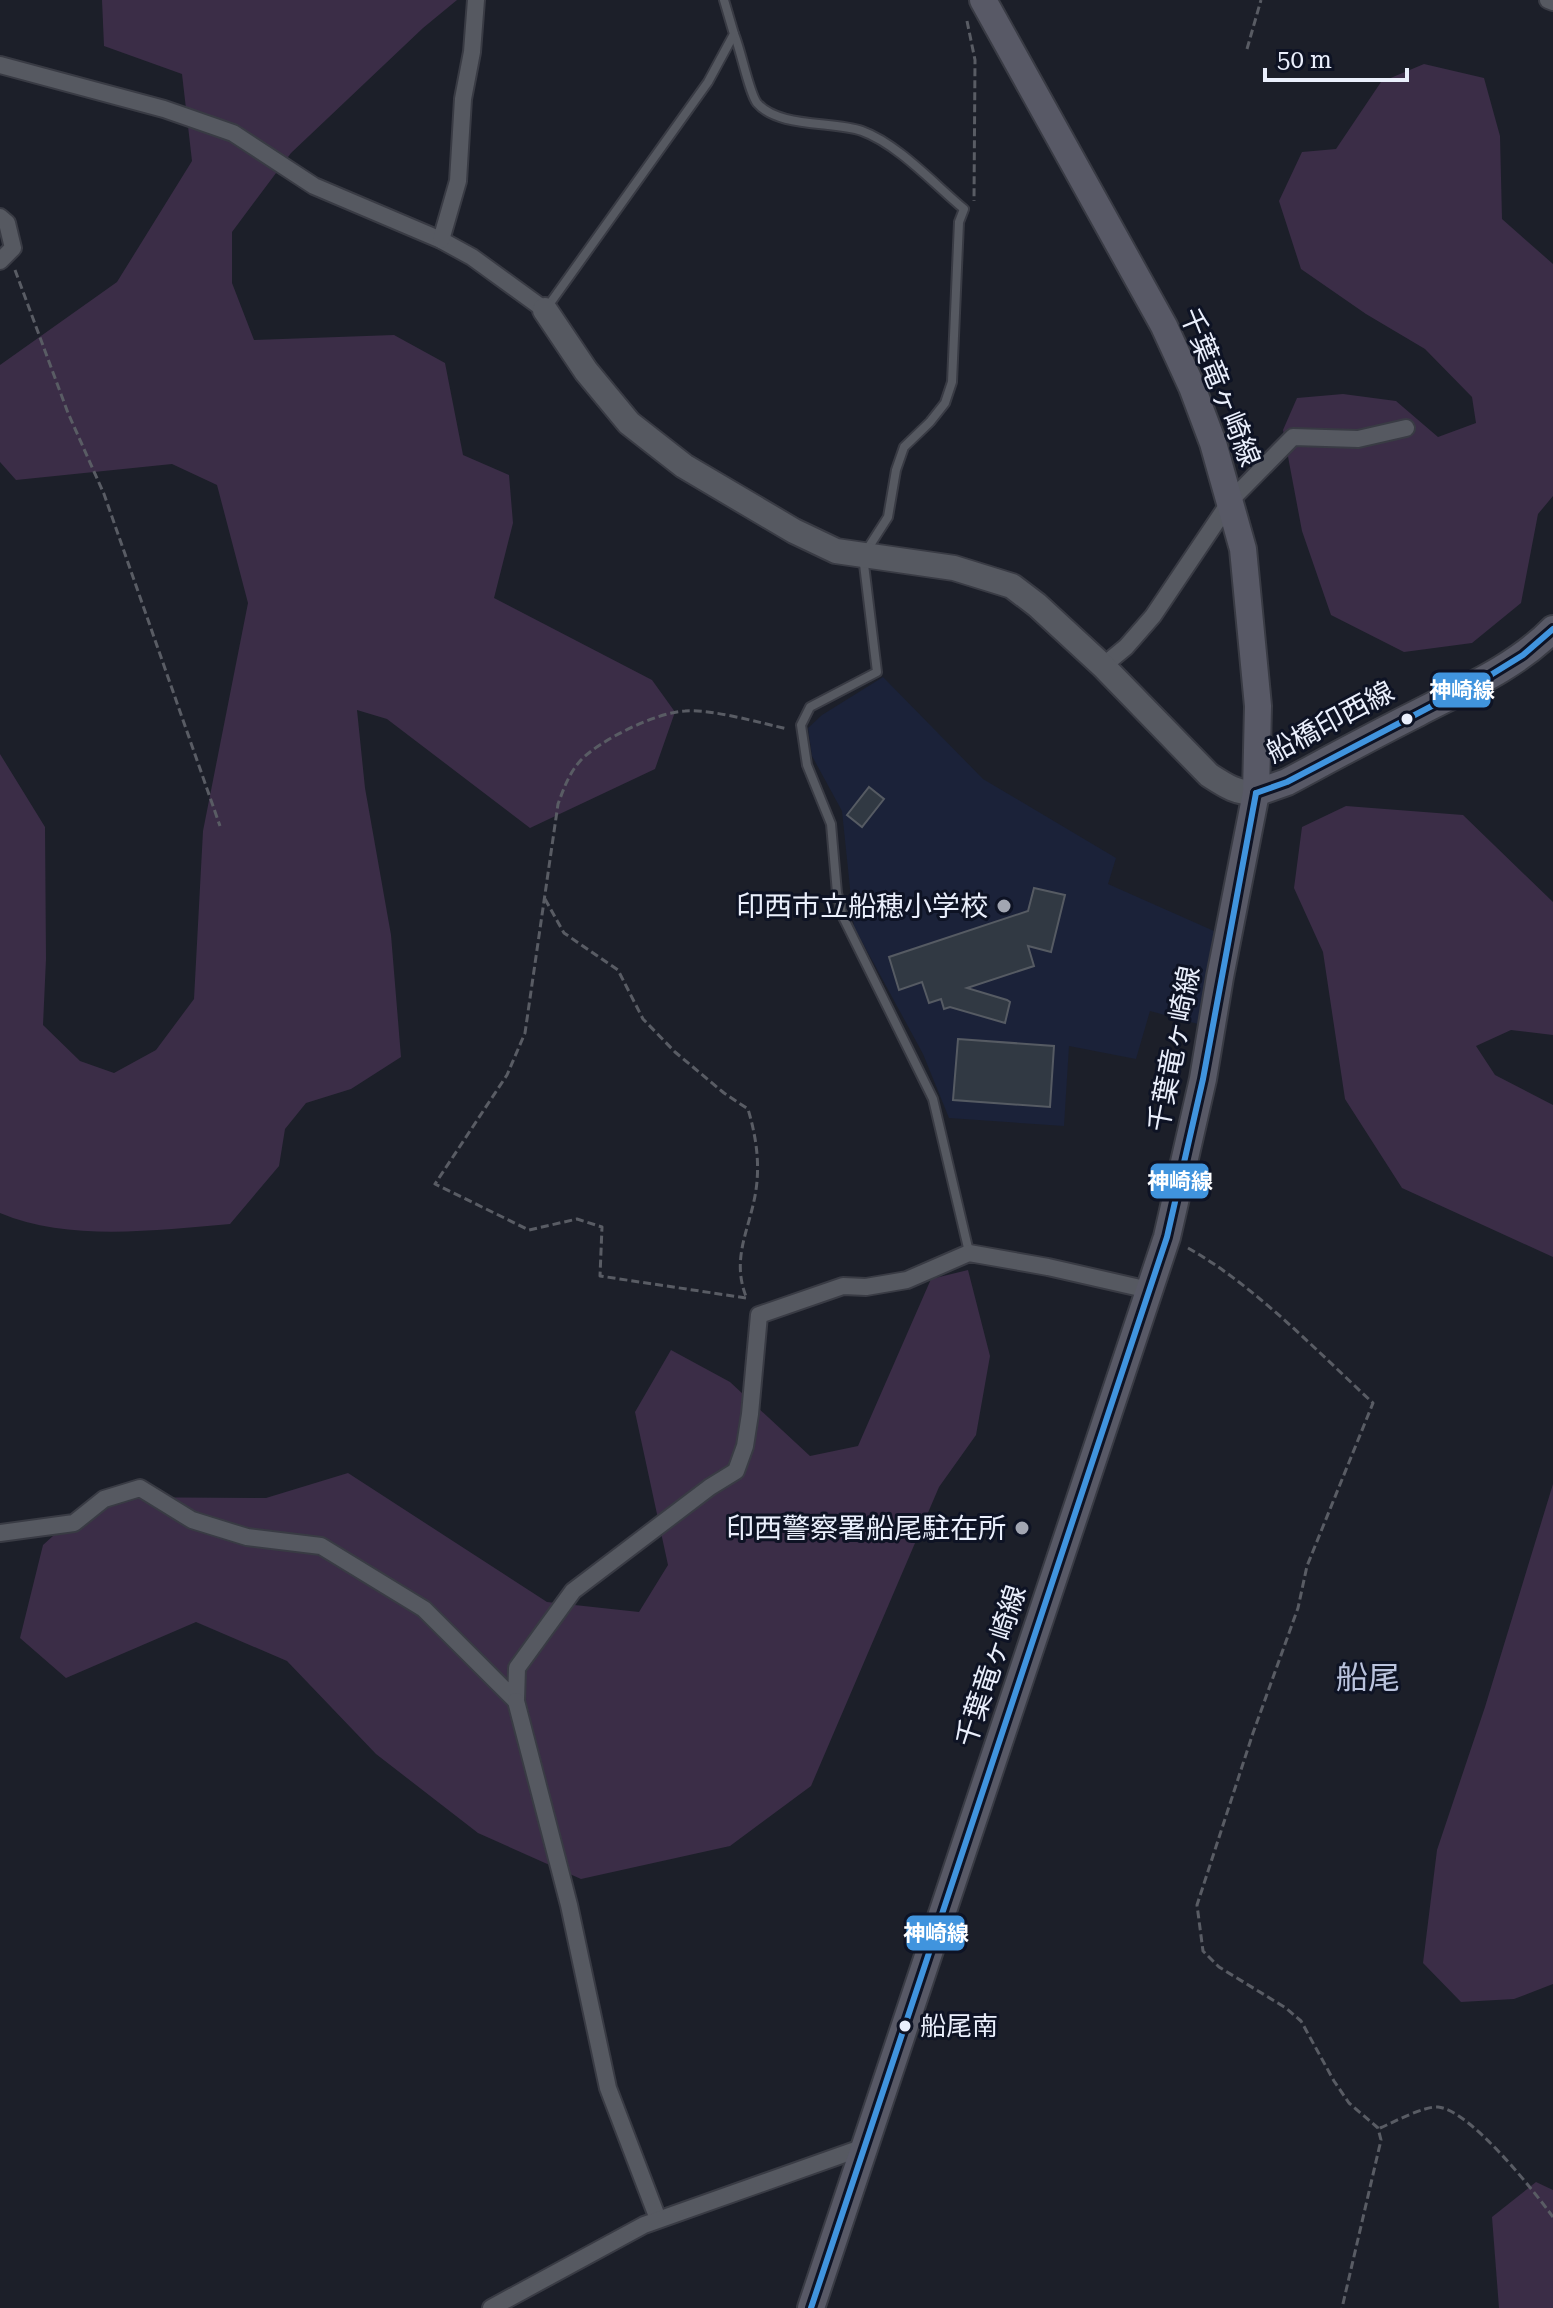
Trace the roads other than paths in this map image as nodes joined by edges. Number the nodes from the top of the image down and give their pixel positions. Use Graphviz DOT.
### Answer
graph roads {
  1 [pos="476,0"];
  2 [pos="724,0"];
  3 [pos="975,8"];
  4 [pos="734,34"];
  5 [pos="1,68"];
  6 [pos="0,217"];
  7 [pos="441,240"];
  8 [pos="4,257"];
  9 [pos="545,310"];
  10 [pos="1406,428"];
  11 [pos="1231,500"];
  12 [pos="863,556"];
  13 [pos="1553,629"];
  14 [pos="1103,666"];
  15 [pos="1256,793"];
  16 [pos="969,1253"];
  17 [pos="1149,1290"];
  18 [pos="0,1533"];
  19 [pos="516,1701"];
  20 [pos="864,2147"];
  21 [pos="658,2219"];
  22 [pos="491,2308"];
  23 [pos="811,2308"];
  1 -- 7 [label="street"];
  2 -- 4 [label="lane"];
  3 -- 11 [label="main road, 千葉竜ヶ崎線"];
  4 -- 9 [label="lane"];
  4 -- 12 [label="lane"];
  5 -- 7 [label="street"];
  6 -- 8 [label="street"];
  7 -- 9 [label="street"];
  9 -- 12 [label="street"];
  10 -- 11 [label="street"];
  11 -- 14 [label="street"];
  11 -- 15 [label="main road, 千葉竜ヶ崎線"];
  12 -- 14 [label="street"];
  12 -- 16 [label="lane"];
  13 -- 15 [label="main road, 船橋印西線"];
  14 -- 15 [label="street"];
  15 -- 17 [label="main road, 千葉竜ヶ崎線"];
  16 -- 17 [label="street"];
  16 -- 19 [label="street"];
  17 -- 20 [label="main road, 千葉竜ヶ崎線"];
  18 -- 19 [label="street"];
  19 -- 21 [label="street"];
  20 -- 21 [label="street"];
  20 -- 23 [label="main road, 千葉竜ヶ崎線"];
  21 -- 22 [label="street"];
}
